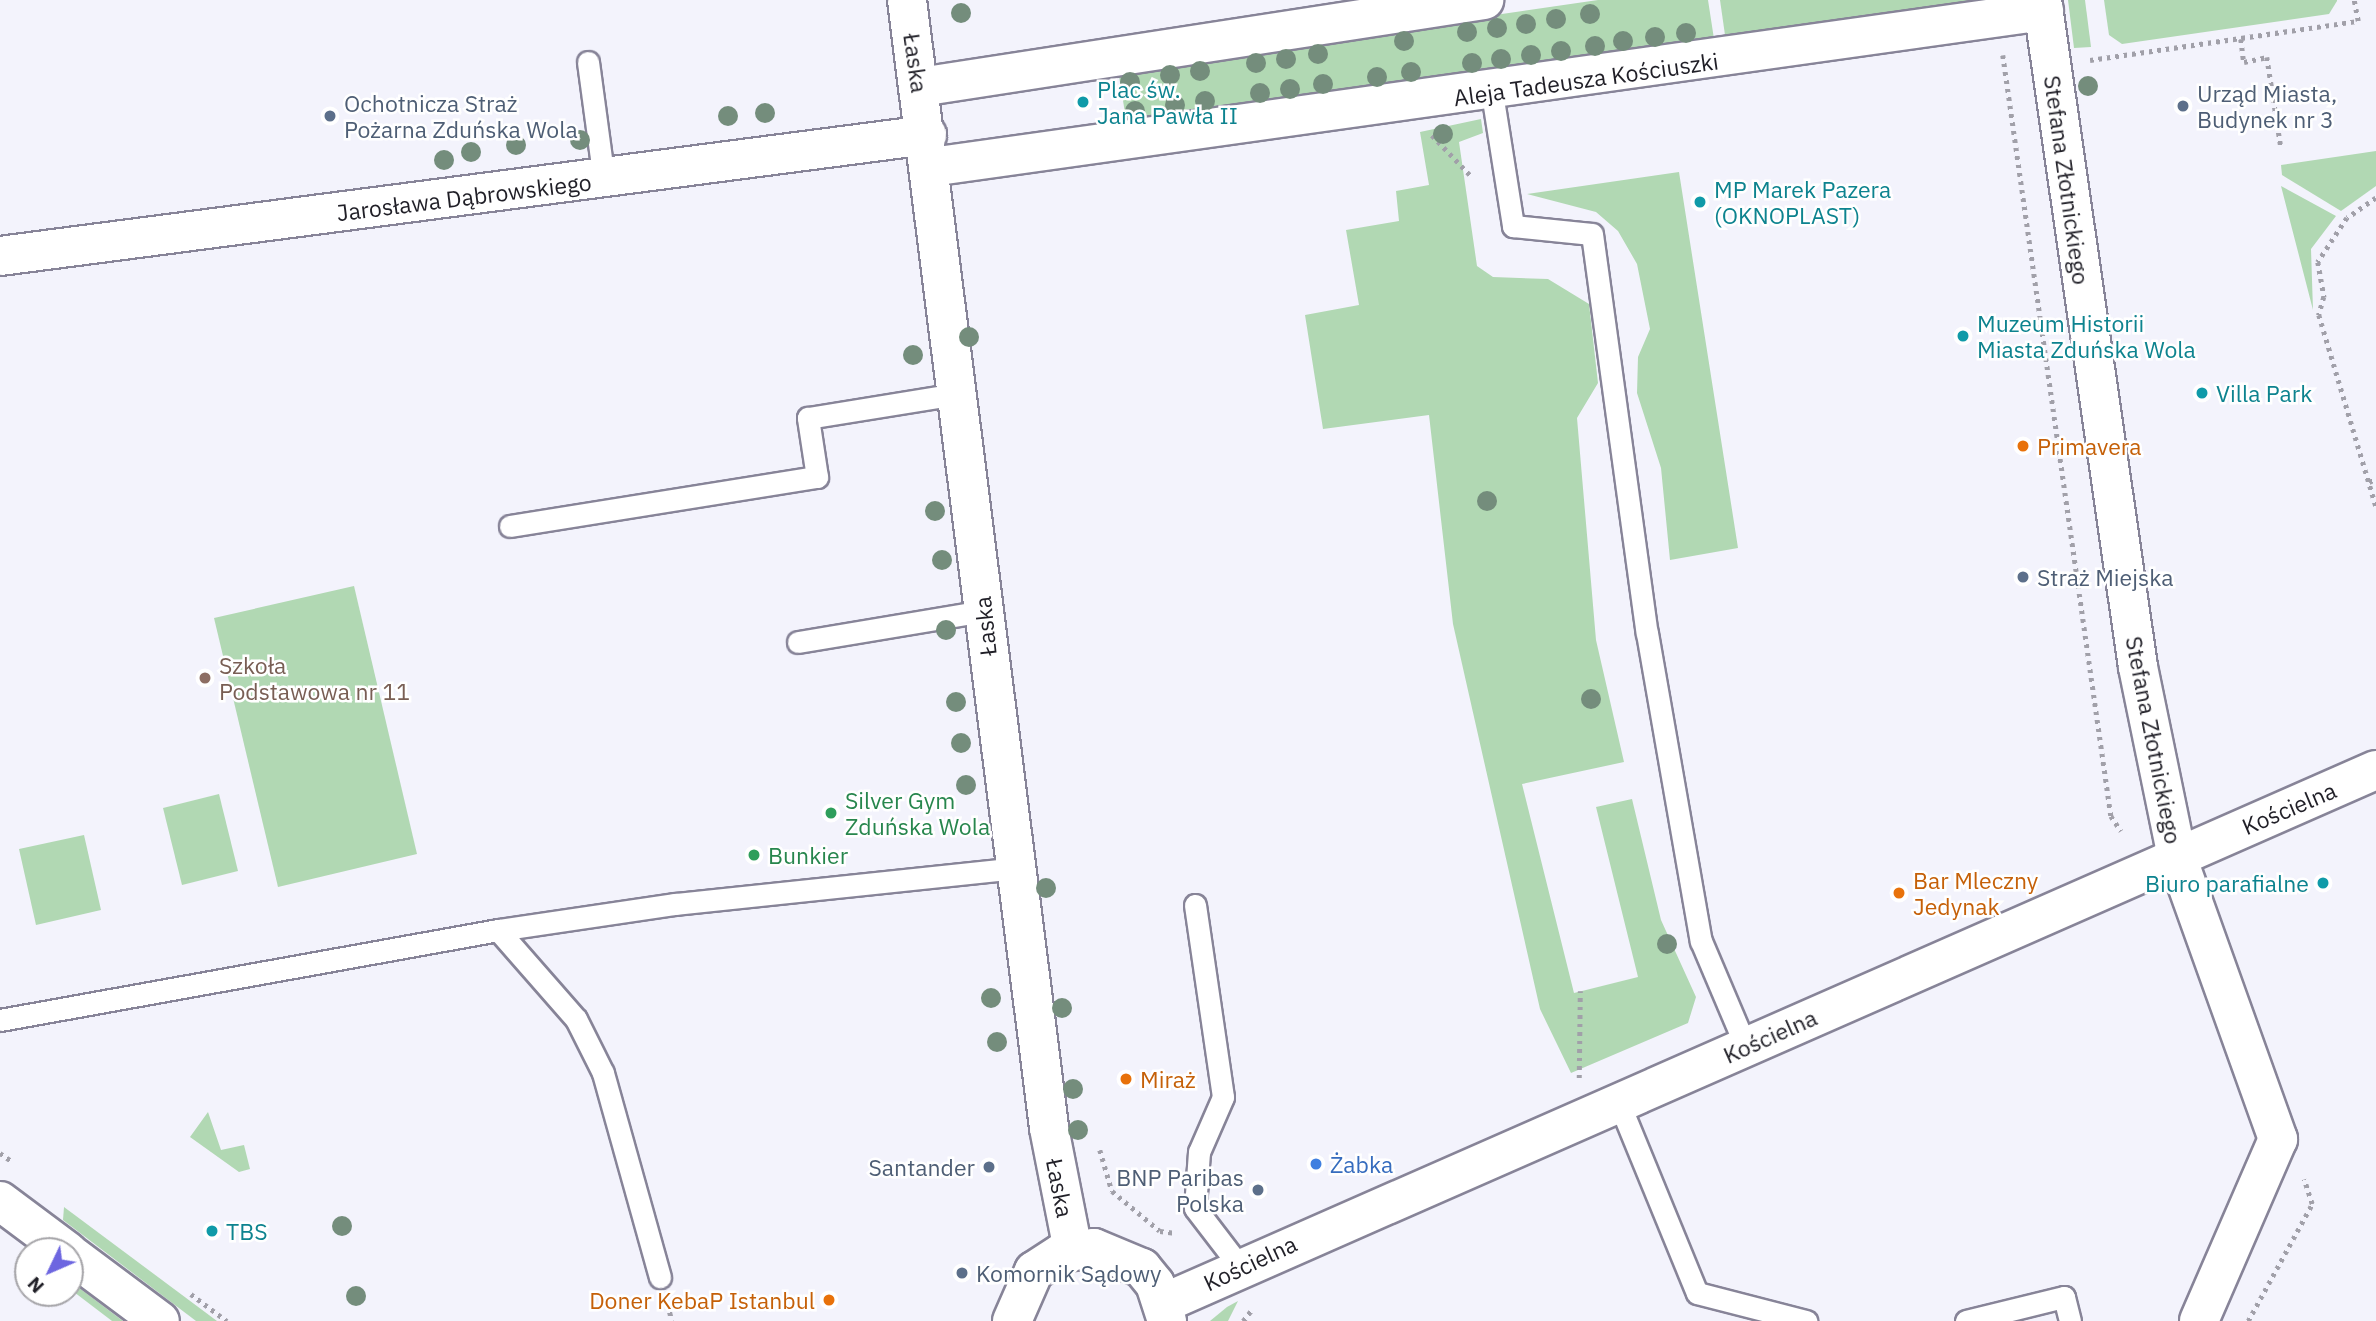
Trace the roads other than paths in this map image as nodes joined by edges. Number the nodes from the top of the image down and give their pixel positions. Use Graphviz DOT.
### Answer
graph roads {
  1 [pos="908,0"];
  2 [pos="1485,0"];
  3 [pos="2043,6"];
  4 [pos="588,62"];
  5 [pos="920,87"];
  6 [pos="1492,93"];
  7 [pos="1128,142"];
  8 [pos="929,151"];
  9 [pos="604,180"];
  10 [pos="0,256"];
  11 [pos="957,394"];
  12 [pos="510,526"];
  13 [pos="984,611"];
  14 [pos="799,642"];
  15 [pos="2376,770"];
  16 [pos="2177,857"];
  17 [pos="1015,868"];
  18 [pos="1195,905"];
  19 [pos="498,930"];
  20 [pos="0,1020"];
  21 [pos="1746,1047"];
  22 [pos="1619,1103"];
  23 [pos="0,1201"];
  24 [pos="48,1237"];
  25 [pos="1073,1250"];
  26 [pos="84,1264"];
  27 [pos="1241,1268"];
  28 [pos="660,1277"];
  29 [pos="1166,1312"];
  30 [pos="160,1321"];
  31 [pos="1012,1321"];
  32 [pos="1806,1321"];
  33 [pos="1966,1321"];
  34 [pos="2070,1321"];
  35 [pos="2199,1321"];
  1 -- 5 [label="street, Łaska"];
  2 -- 5 [label="street"];
  3 -- 6 [label="street, Aleja Tadeusza Kościuszki"];
  3 -- 16 [label="street, Stefana Złotnickiego"];
  4 -- 9 [label="lane"];
  5 -- 8 [label="street, Łaska"];
  6 -- 7 [label="street, Aleja Tadeusza Kościuszki"];
  6 -- 21 [label="lane"];
  7 -- 8 [label="street, Jarosława Dąbrowskiego"];
  8 -- 9 [label="street, Jarosława Dąbrowskiego"];
  8 -- 11 [label="street, Łaska"];
  9 -- 10 [label="street, Jarosława Dąbrowskiego"];
  11 -- 12 [label="lane"];
  11 -- 13 [label="street, Łaska"];
  13 -- 14 [label="lane"];
  13 -- 17 [label="street, Łaska"];
  15 -- 16 [label="street, Kościelna"];
  16 -- 21 [label="street, Kościelna"];
  16 -- 35 [label="street, Stefana Złotnickiego"];
  17 -- 19 [label="lane"];
  17 -- 25 [label="street, Łaska"];
  18 -- 27 [label="lane"];
  19 -- 20 [label="lane"];
  19 -- 28 [label="lane"];
  21 -- 22 [label="street, Kościelna"];
  22 -- 27 [label="street, Kościelna"];
  22 -- 32 [label="lane"];
  23 -- 24 [label="street"];
  25 -- 29 [label="street"];
  25 -- 31 [label="street"];
  26 -- 30 [label="street"];
  27 -- 29 [label="street, Kościelna"];
  33 -- 34 [label="lane"];
}
